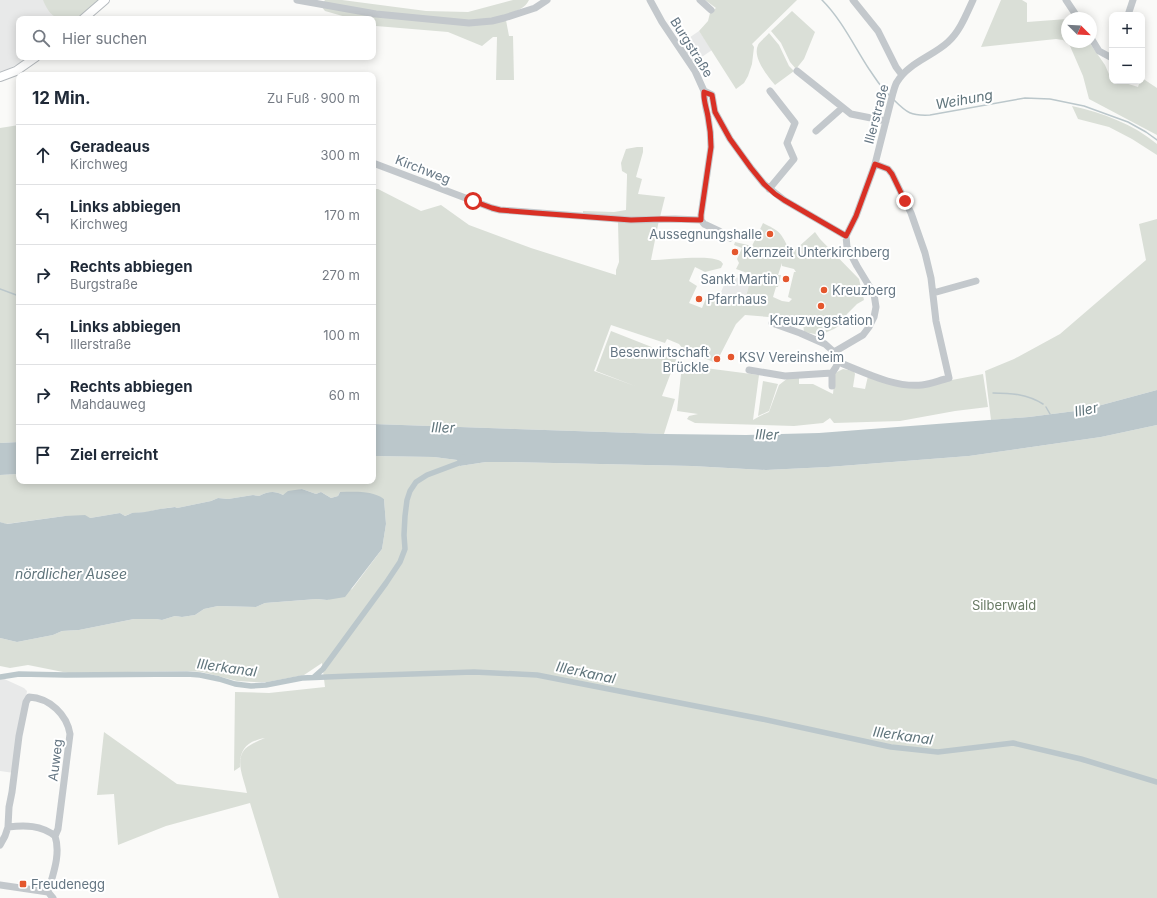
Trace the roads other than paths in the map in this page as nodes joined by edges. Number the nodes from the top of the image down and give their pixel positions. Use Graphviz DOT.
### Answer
graph roads {
  1 [pos="105,0"];
  2 [pos="297,0"];
  3 [pos="547,0"];
  4 [pos="650,0"];
  5 [pos="700,0"];
  6 [pos="853,0"];
  7 [pos="973,0"];
  8 [pos="1066,0"];
  9 [pos="1133,0"];
  10 [pos="711,10"];
  11 [pos="1074,12"];
  12 [pos="1129,12"];
  13 [pos="86,16"];
  14 [pos="1097,48"];
  15 [pos="1109,56"];
  16 [pos="33,60"];
  17 [pos="797,71"];
  18 [pos="19,72"];
  19 [pos="16,73"];
  20 [pos="902,75"];
  21 [pos="0,77"];
  22 [pos="770,90"];
  23 [pos="704,92"];
  24 [pos="842,108"];
  25 [pos="886,122"];
  26 [pos="816,131"];
  27 [pos="376,164"];
  28 [pos="875,164"];
  29 [pos="770,188"];
  30 [pos="701,220"];
  31 [pos="846,236"];
  32 [pos="730,238"];
  33 [pos="976,281"];
  34 [pos="933,293"];
  35 [pos="772,323"];
  36 [pos="834,352"];
  37 [pos="838,362"];
  38 [pos="749,370"];
  39 [pos="832,373"];
  40 [pos="832,386"];
  41 [pos="8,827"];
  42 [pos="55,836"];
  43 [pos="0,845"];
  44 [pos="0,885"];
  45 [pos="48,892"];
  46 [pos="53,898"];
  1 -- 13 [label="main road"];
  2 -- 3 [label="street"];
  4 -- 23 [label="street, Burgstraße"];
  5 -- 10 [label="street"];
  6 -- 20 [label="street"];
  7 -- 20 [label="street, Illerstraße"];
  8 -- 11 [label="street"];
  9 -- 12 [label="street"];
  14 -- 15 [label="street"];
  16 -- 18 [label="main road"];
  17 -- 24 [label="street"];
  19 -- 21 [label="main road"];
  20 -- 25 [label="street, Illerstraße"];
  22 -- 29 [label="street"];
  23 -- 29 [label="street, Burgstraße"];
  23 -- 30 [label="street"];
  24 -- 25 [label="street"];
  24 -- 26 [label="street"];
  25 -- 28 [label="street, Illerstraße"];
  27 -- 30 [label="street, Kirchweg"];
  28 -- 31 [label="street, Illerstraße"];
  28 -- 34 [label="street"];
  29 -- 31 [label="street, Burgstraße"];
  30 -- 32 [label="street"];
  31 -- 36 [label="street"];
  33 -- 34 [label="street"];
  34 -- 37 [label="street"];
  35 -- 36 [label="street"];
  36 -- 37 [label="street"];
  37 -- 39 [label="street"];
  38 -- 39 [label="street"];
  39 -- 40 [label="street"];
  41 -- 42 [label="street"];
  41 -- 42 [label="street, Auweg"];
  41 -- 43 [label="street, Auweg"];
  42 -- 45 [label="street, Auweg"];
  44 -- 45 [label="street"];
  45 -- 46 [label="street"];
}
